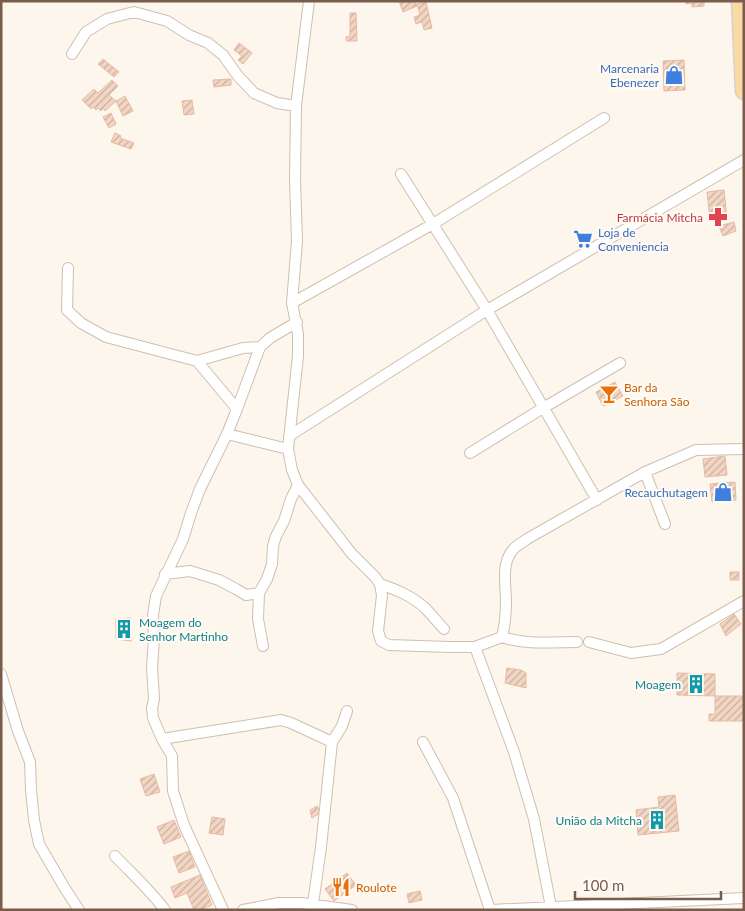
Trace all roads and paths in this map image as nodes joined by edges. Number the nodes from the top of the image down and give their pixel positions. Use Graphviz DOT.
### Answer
graph roads {
  1 [pos="309,1"];
  2 [pos="740,1"];
  3 [pos="72,54"];
  4 [pos="744,91"];
  5 [pos="296,106"];
  6 [pos="604,118"];
  7 [pos="744,160"];
  8 [pos="401,174"];
  9 [pos="433,224"];
  10 [pos="68,268"];
  11 [pos="292,303"];
  12 [pos="487,310"];
  13 [pos="297,322"];
  14 [pos="260,347"];
  15 [pos="197,361"];
  16 [pos="620,363"];
  17 [pos="543,408"];
  18 [pos="237,409"];
  19 [pos="227,434"];
  20 [pos="289,436"];
  21 [pos="744,449"];
  22 [pos="288,450"];
  23 [pos="470,453"];
  24 [pos="645,472"];
  25 [pos="298,485"];
  26 [pos="597,500"];
  27 [pos="665,524"];
  28 [pos="165,574"];
  29 [pos="380,584"];
  30 [pos="258,593"];
  31 [pos="744,602"];
  32 [pos="444,629"];
  33 [pos="502,637"];
  34 [pos="577,642"];
  35 [pos="589,642"];
  36 [pos="263,646"];
  37 [pos="475,647"];
  38 [pos="1,674"];
  39 [pos="347,711"];
  40 [pos="162,739"];
  41 [pos="332,742"];
  42 [pos="423,742"];
  43 [pos="115,856"];
  44 [pos="744,898"];
  45 [pos="314,907"];
  46 [pos="550,907"];
  47 [pos="562,908"];
  48 [pos="79,910"];
  49 [pos="165,910"];
  50 [pos="223,910"];
  51 [pos="243,910"];
  52 [pos="352,910"];
  53 [pos="490,910"];
  1 -- 5 [label="street"];
  2 -- 4 [label="main road"];
  3 -- 5 [label="street"];
  5 -- 11 [label="street"];
  6 -- 9 [label="street"];
  7 -- 12 [label="street"];
  8 -- 9 [label="street"];
  9 -- 11 [label="street"];
  9 -- 12 [label="street"];
  10 -- 15 [label="street"];
  11 -- 13 [label="street"];
  12 -- 17 [label="street"];
  12 -- 20 [label="street"];
  13 -- 14 [label="street"];
  13 -- 20 [label="street"];
  14 -- 15 [label="street"];
  14 -- 18 [label="street"];
  15 -- 18 [label="street"];
  16 -- 17 [label="street"];
  17 -- 23 [label="street"];
  17 -- 26 [label="street"];
  18 -- 19 [label="street"];
  19 -- 22 [label="street"];
  19 -- 28 [label="street"];
  20 -- 22 [label="street"];
  21 -- 24 [label="street"];
  22 -- 25 [label="street"];
  24 -- 26 [label="street"];
  24 -- 27 [label="street"];
  25 -- 29 [label="street"];
  25 -- 30 [label="street"];
  26 -- 33 [label="street"];
  28 -- 30 [label="street"];
  28 -- 40 [label="street"];
  29 -- 32 [label="street"];
  29 -- 37 [label="street"];
  30 -- 36 [label="street"];
  31 -- 35 [label="street"];
  33 -- 34 [label="street"];
  33 -- 37 [label="street"];
  37 -- 46 [label="street"];
  38 -- 48 [label="street"];
  39 -- 41 [label="street"];
  40 -- 41 [label="street"];
  40 -- 50 [label="street"];
  41 -- 45 [label="street"];
  42 -- 53 [label="street"];
  43 -- 49 [label="street"];
  44 -- 47 [label="street"];
  45 -- 51 [label="street"];
  45 -- 52 [label="street"];
  46 -- 47 [label="street"];
  46 -- 53 [label="street"];
}
